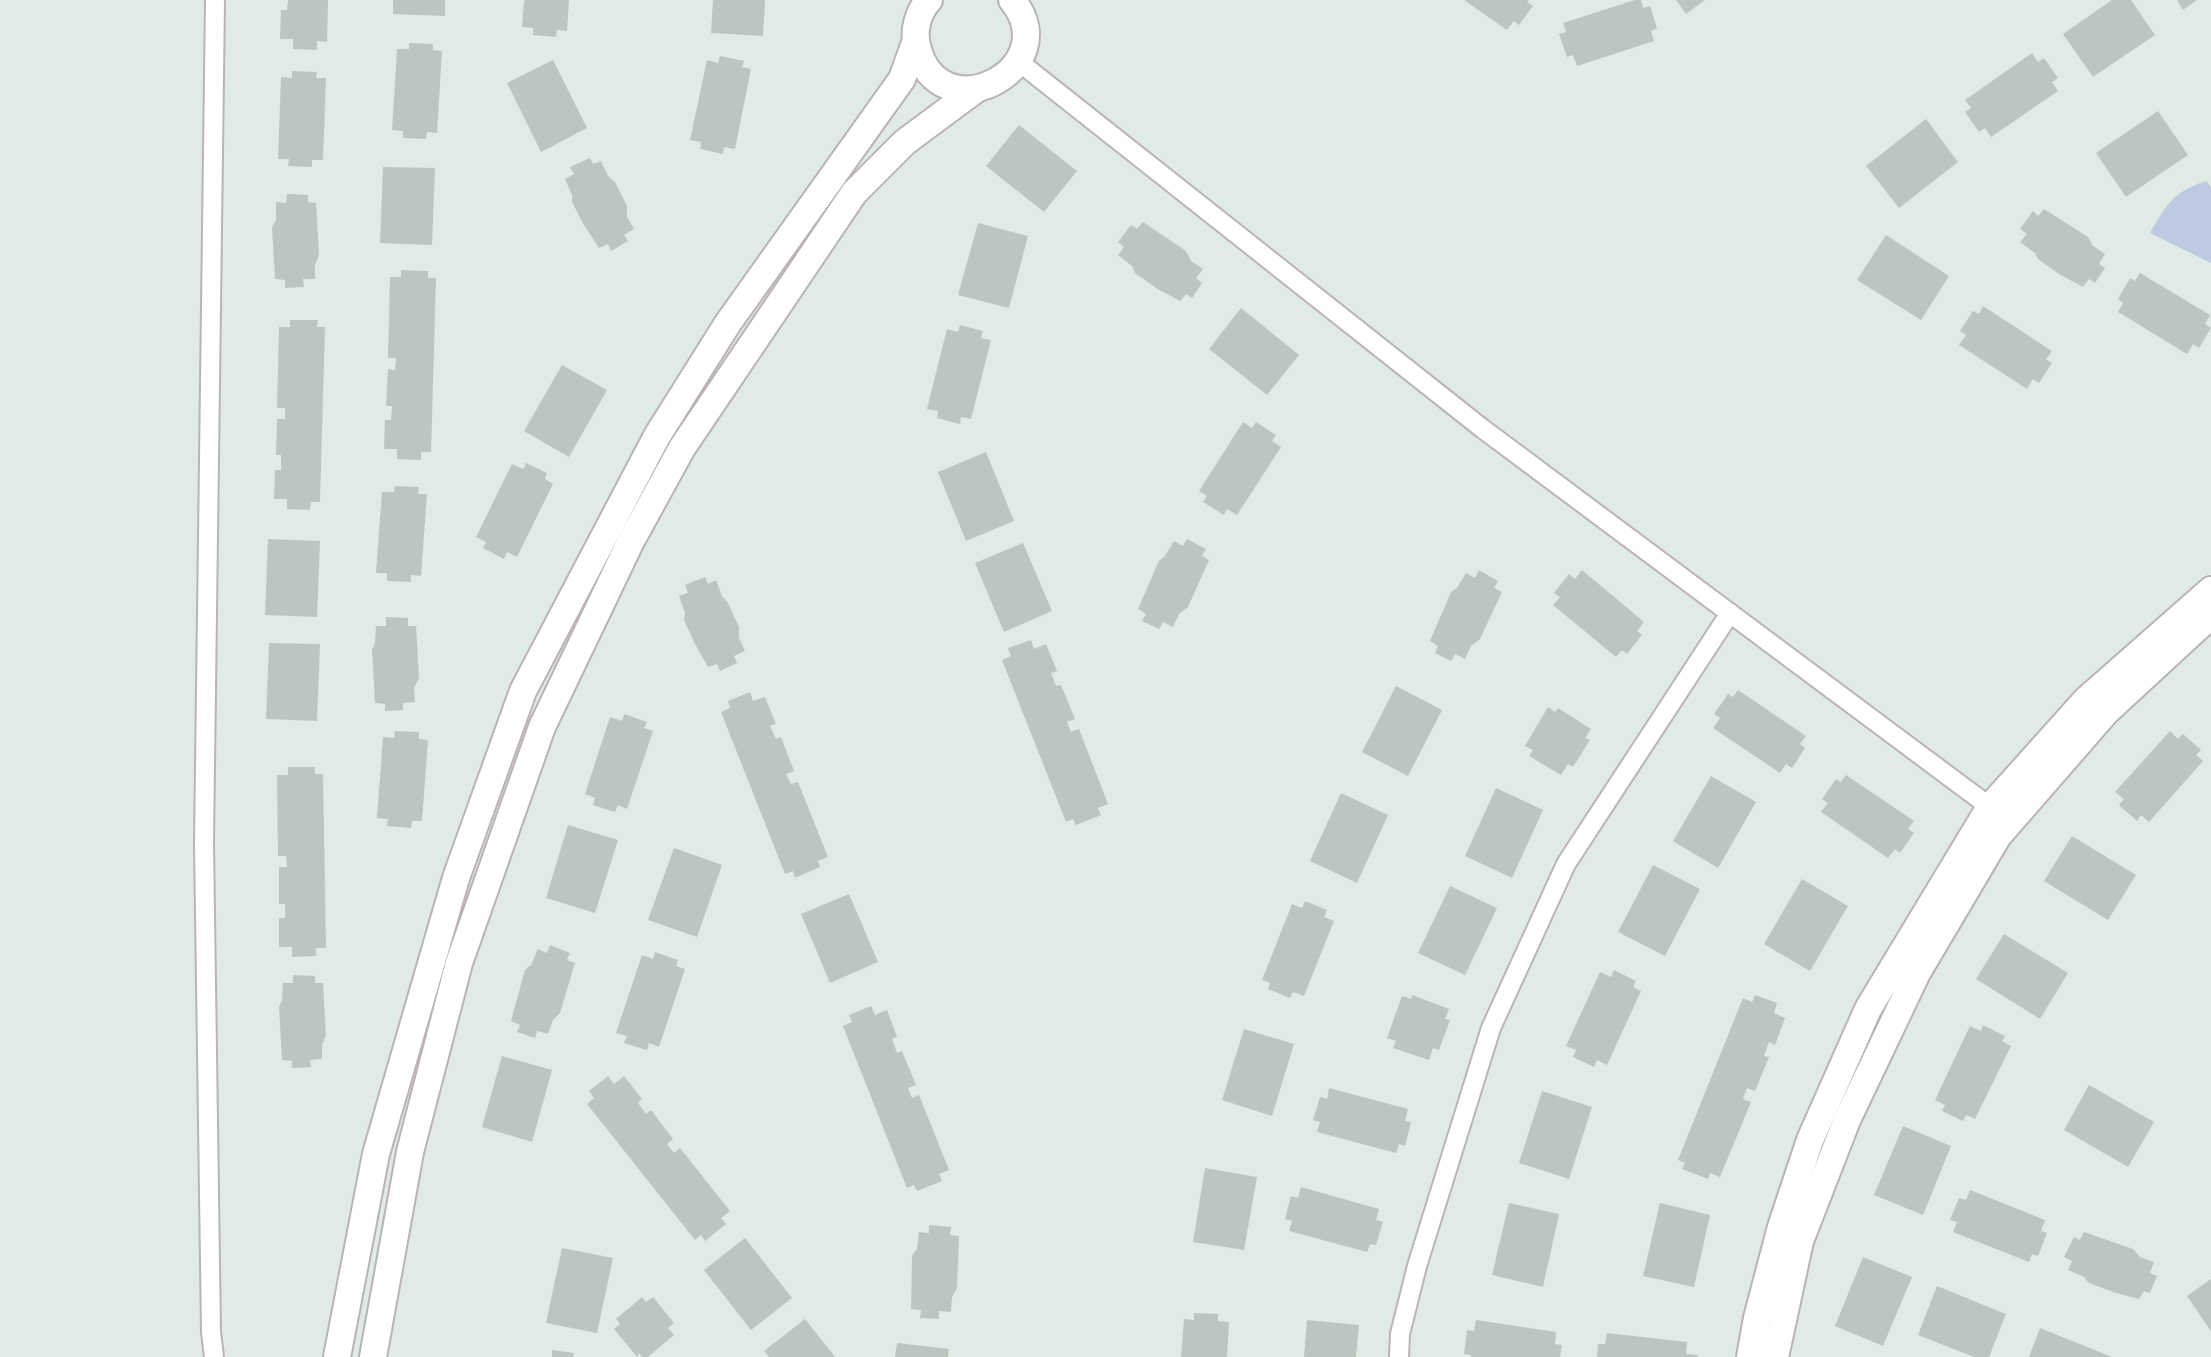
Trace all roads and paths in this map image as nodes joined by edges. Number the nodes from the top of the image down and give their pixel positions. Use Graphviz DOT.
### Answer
graph roads {
  1 [pos="215,0"];
  2 [pos="929,0"];
  3 [pos="1012,0"];
  4 [pos="1028,12"];
  5 [pos="916,40"];
  6 [pos="1018,61"];
  7 [pos="975,90"];
  8 [pos="2211,590"];
  9 [pos="1730,613"];
  10 [pos="2211,615"];
  11 [pos="1990,807"];
  12 [pos="214,1357"];
  13 [pos="337,1357"];
  14 [pos="373,1357"];
  15 [pos="1399,1357"];
  16 [pos="1750,1357"];
  17 [pos="1775,1357"];
  1 -- 12 [label="street"];
  2 -- 5 [label="street"];
  3 -- 4 [label="street"];
  4 -- 6 [label="street"];
  5 -- 7 [label="street"];
  5 -- 13 [label="street"];
  6 -- 7 [label="street"];
  6 -- 9 [label="street"];
  7 -- 14 [label="street"];
  8 -- 11 [label="street"];
  9 -- 11 [label="street"];
  9 -- 15 [label="street"];
  10 -- 17 [label="street"];
  11 -- 16 [label="street"];
}
